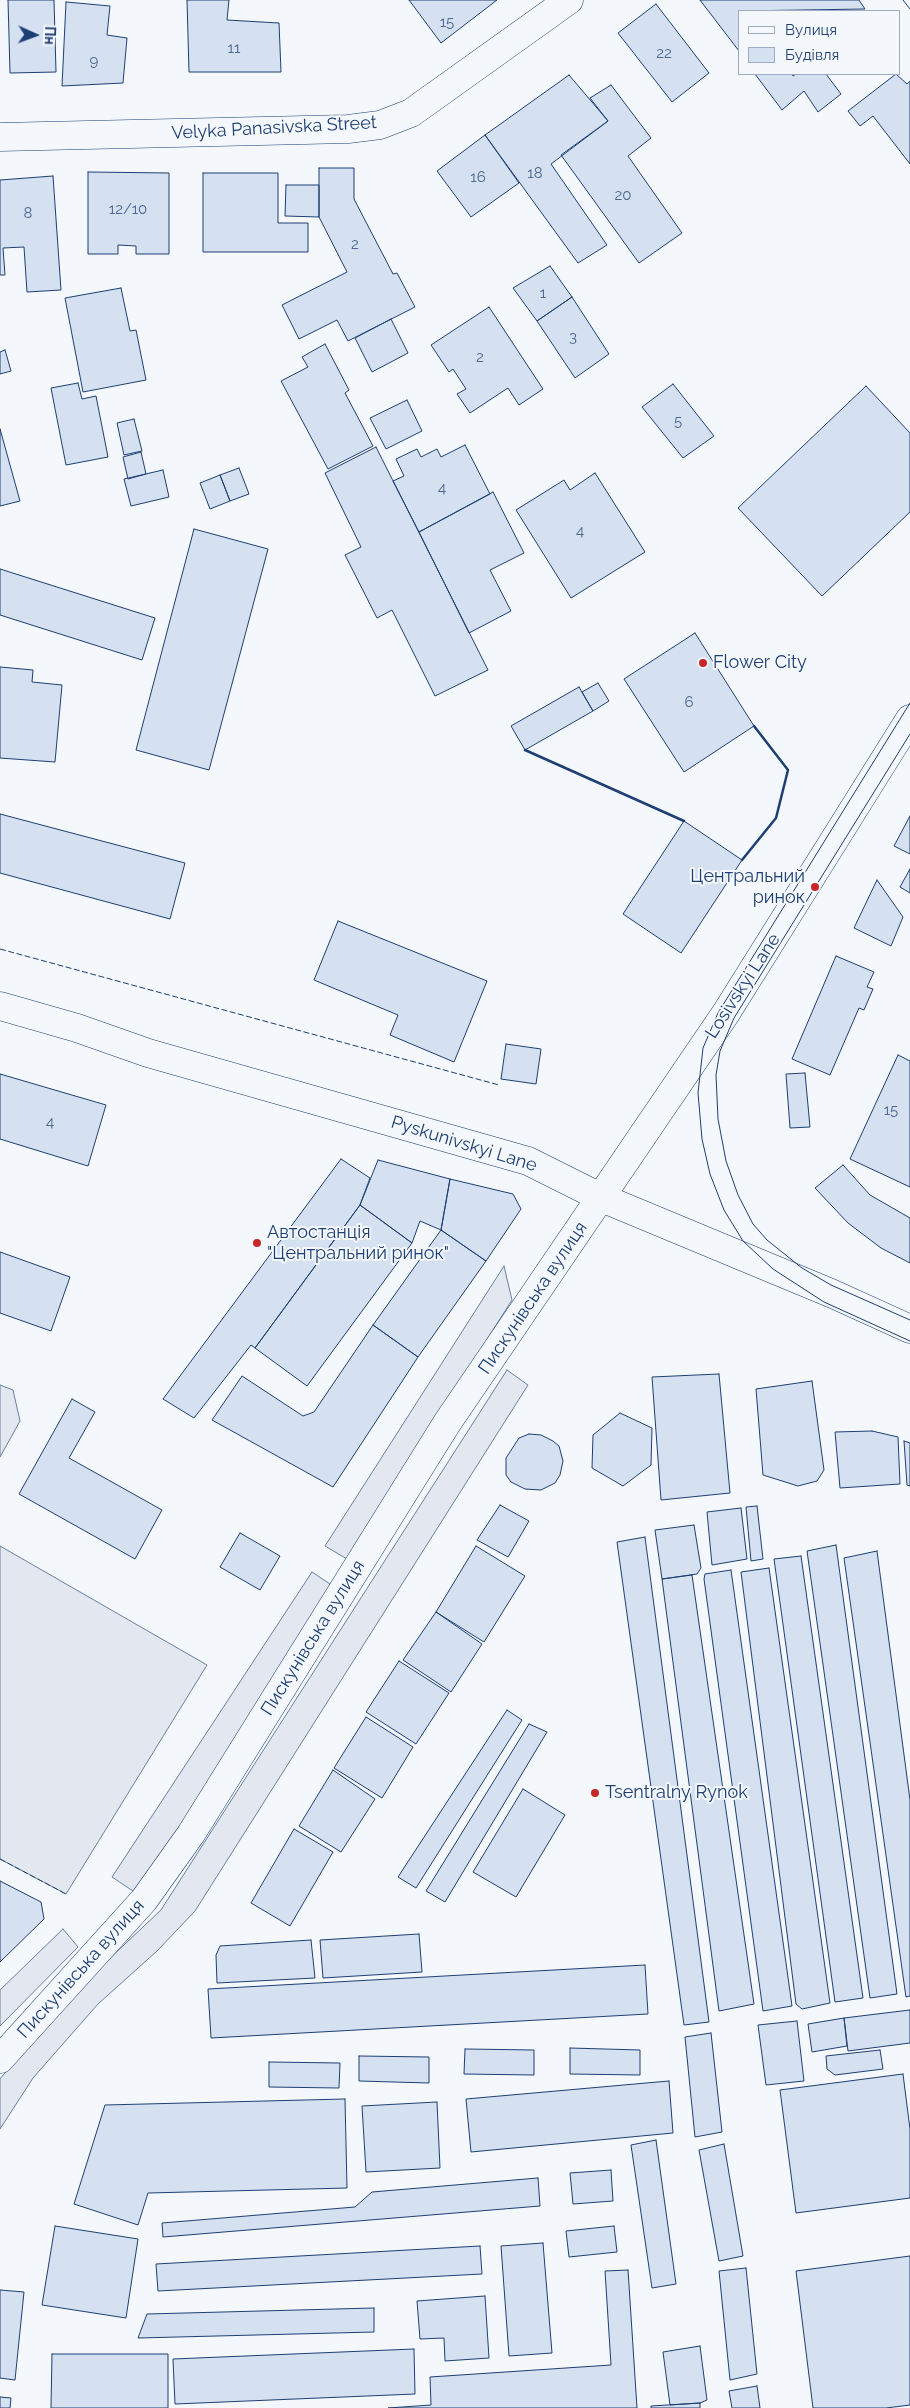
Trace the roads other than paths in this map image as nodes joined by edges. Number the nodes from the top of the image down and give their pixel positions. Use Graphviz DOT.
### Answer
graph roads {
  1 [pos="570,0"];
  2 [pos="0,137"];
  3 [pos="910,719"];
  4 [pos="0,1006"];
  5 [pos="602,1198"];
  6 [pos="910,1329"];
  7 [pos="0,2059"];
  1 -- 2 [label="street, Velyka Panasivska Street"];
  3 -- 5 [label="street, Losivskyi Lane"];
  4 -- 5 [label="street, Pyskunivskyi Lane"];
  5 -- 6 [label="street, Pyskunivskyi Lane"];
  5 -- 7 [label="street, Пискунівська вулиця"];
}
